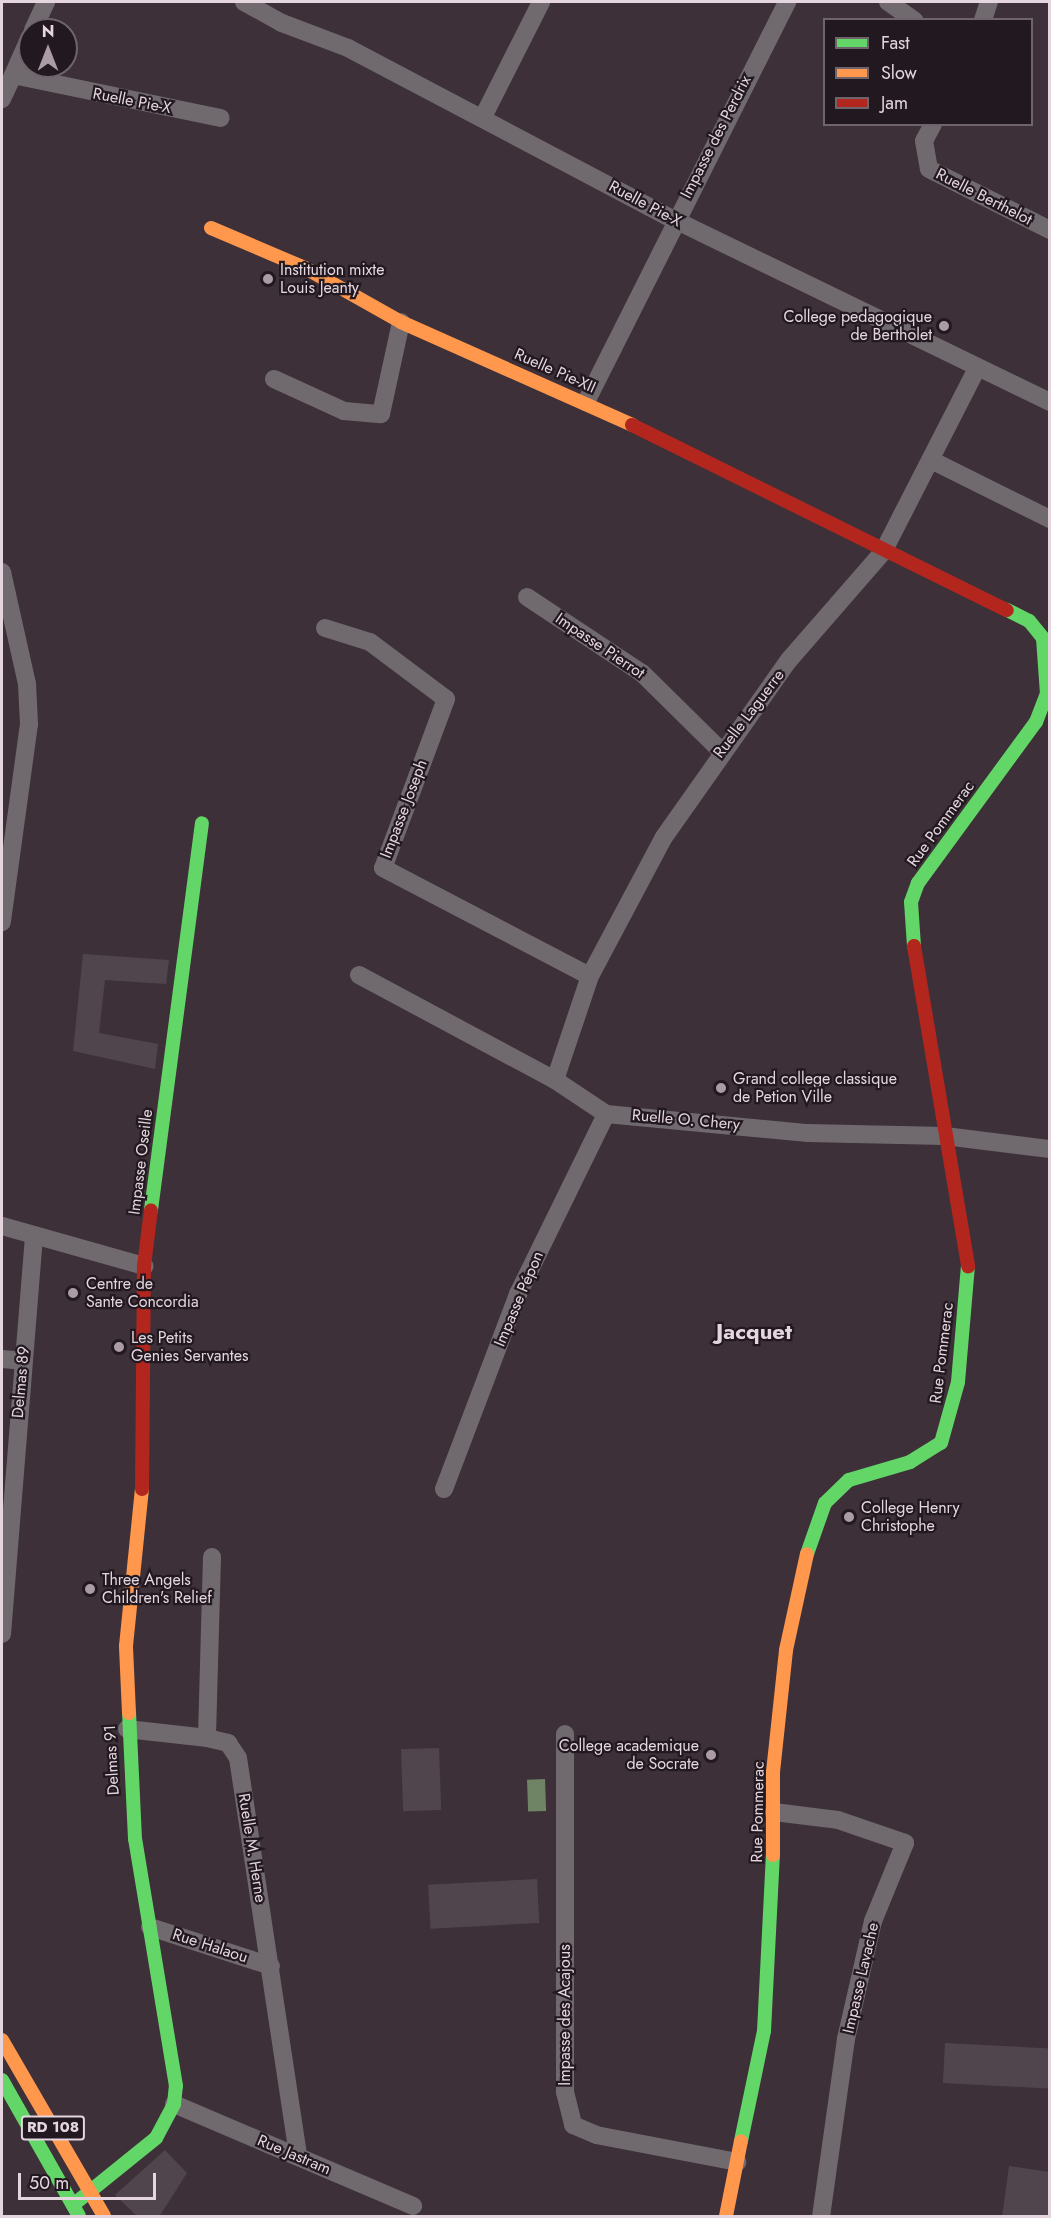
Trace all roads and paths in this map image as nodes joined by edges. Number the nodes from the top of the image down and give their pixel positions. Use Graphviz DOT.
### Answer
graph roads {
  1 [pos="46,2"];
  2 [pos="244,2"];
  3 [pos="541,2"];
  4 [pos="787,2"];
  5 [pos="888,2"];
  6 [pos="989,2"];
  7 [pos="39,18"];
  8 [pos="911,18"];
  9 [pos="984,18"];
  10 [pos="18,66"];
  11 [pos="14,75"];
  12 [pos="2,99"];
  13 [pos="483,117"];
  14 [pos="221,118"];
  15 [pos="932,126"];
  16 [pos="674,219"];
  17 [pos="211,228"];
  18 [pos="1050,230"];
  19 [pos="401,322"];
  20 [pos="976,368"];
  21 [pos="274,379"];
  22 [pos="586,402"];
  23 [pos="1050,402"];
  24 [pos="933,461"];
  25 [pos="1050,519"];
  26 [pos="883,552"];
  27 [pos="2,572"];
  28 [pos="528,597"];
  29 [pos="325,628"];
  30 [pos="720,750"];
  31 [pos="202,824"];
  32 [pos="2,922"];
  33 [pos="359,975"];
  34 [pos="590,976"];
  35 [pos="555,1080"];
  36 [pos="606,1114"];
  37 [pos="945,1136"];
  38 [pos="1050,1149"];
  39 [pos="2,1226"];
  40 [pos="34,1237"];
  41 [pos="144,1266"];
  42 [pos="2,1359"];
  43 [pos="23,1361"];
  44 [pos="444,1489"];
  45 [pos="212,1557"];
  46 [pos="2,1634"];
  47 [pos="126,1729"];
  48 [pos="565,1734"];
  49 [pos="207,1738"];
  50 [pos="774,1812"];
  51 [pos="150,1926"];
  52 [pos="271,1966"];
  53 [pos="2,2040"];
  54 [pos="2,2080"];
  55 [pos="174,2104"];
  56 [pos="298,2157"];
  57 [pos="737,2162"];
  58 [pos="91,2193"];
  59 [pos="413,2206"];
  60 [pos="76,2211"];
  61 [pos="104,2217"];
  62 [pos="726,2217"];
  63 [pos="821,2217"];
  1 -- 7 [label="street"];
  2 -- 13 [label="street, Ruelle Pie-X"];
  3 -- 13 [label="street"];
  4 -- 16 [label="street, Impasse des Perdrix"];
  5 -- 8 [label="street"];
  6 -- 9 [label="street"];
  10 -- 11 [label="street"];
  11 -- 12 [label="street"];
  11 -- 14 [label="street, Ruelle Pie-X"];
  13 -- 16 [label="street, Ruelle Pie-X"];
  15 -- 18 [label="street, Ruelle Berthelot"];
  16 -- 20 [label="street, Ruelle Pie-X"];
  16 -- 22 [label="street, Impasse des Perdrix"];
  17 -- 19 [label="street, Ruelle Pie-XII"];
  19 -- 21 [label="street"];
  19 -- 22 [label="street, Ruelle Pie-XII"];
  20 -- 23 [label="street, Ruelle Pie-X"];
  20 -- 24 [label="street, Ruelle Laguerre"];
  22 -- 26 [label="street, Ruelle Pie-XII"];
  24 -- 25 [label="street"];
  24 -- 26 [label="street, Ruelle Laguerre"];
  26 -- 30 [label="street, Ruelle Laguerre"];
  26 -- 37 [label="street, Rue Pommerac"];
  27 -- 32 [label="street"];
  28 -- 30 [label="street, Impasse Pierrot"];
  29 -- 34 [label="street, Impasse Joseph"];
  30 -- 34 [label="street, Ruelle Laguerre"];
  31 -- 41 [label="street, Impasse Oseille"];
  33 -- 35 [label="street, Ruelle O. Chery"];
  34 -- 35 [label="street, Ruelle Laguerre"];
  35 -- 36 [label="street, Ruelle O. Chery"];
  36 -- 37 [label="street, Ruelle O. Chery"];
  36 -- 44 [label="street, Impasse Pépon"];
  37 -- 38 [label="street, Ruelle O. Chery"];
  37 -- 50 [label="street, Rue Pommerac"];
  39 -- 40 [label="street"];
  40 -- 41 [label="street"];
  40 -- 43 [label="street, Delmas 89"];
  41 -- 47 [label="street, Delmas 91"];
  42 -- 43 [label="street"];
  43 -- 46 [label="street, Delmas 89"];
  45 -- 49 [label="street"];
  47 -- 49 [label="street, Ruelle M. Herne"];
  47 -- 51 [label="street, Delmas 91"];
  48 -- 57 [label="street, Impasse des Acajous"];
  49 -- 52 [label="street, Ruelle M. Herne"];
  50 -- 57 [label="street, Rue Pommerac"];
  50 -- 63 [label="street, Impasse Lavache"];
  51 -- 52 [label="street, Rue Halaou"];
  51 -- 55 [label="street, Delmas 91"];
  52 -- 56 [label="street, Ruelle M. Herne"];
  53 -- 58 [label="street, RD 108"];
  54 -- 60 [label="street, RD 108"];
  55 -- 56 [label="street, Rue Jastram"];
  55 -- 58 [label="street, Delmas 91"];
  56 -- 59 [label="street, Rue Jastram"];
  57 -- 62 [label="street, Rue Pommerac"];
  58 -- 60 [label="street, Delmas 91"];
  58 -- 61 [label="street, RD 108"];
}
